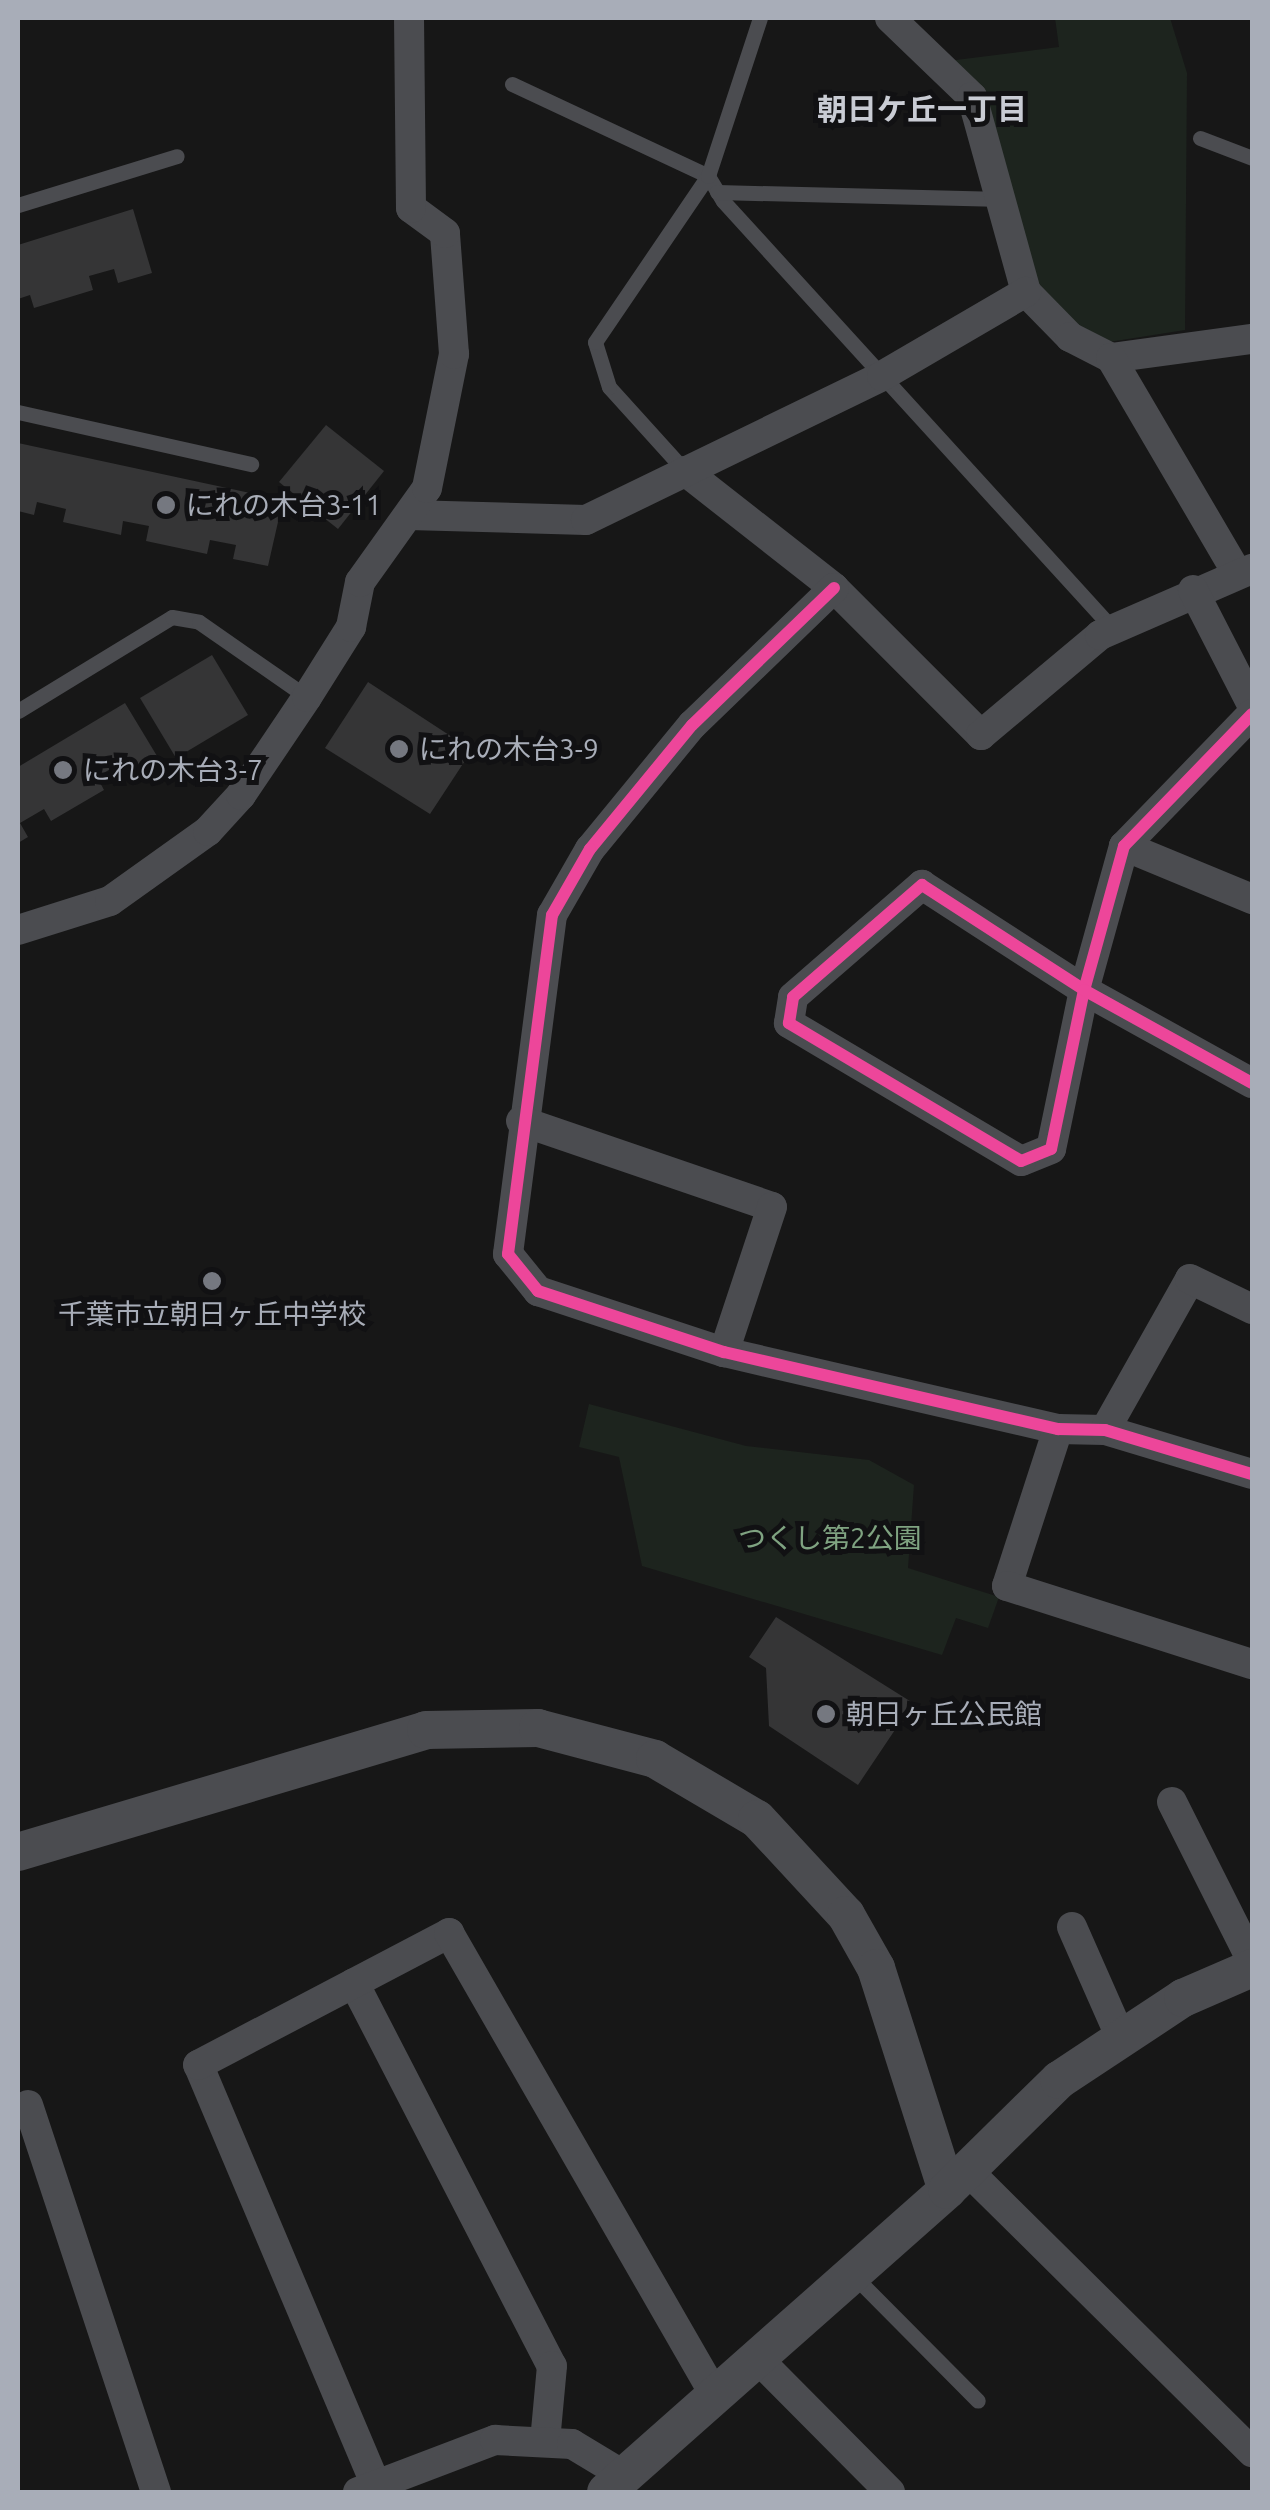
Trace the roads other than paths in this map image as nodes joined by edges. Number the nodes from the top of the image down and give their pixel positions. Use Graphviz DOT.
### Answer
graph roads {
  1 [pos="408,18"];
  2 [pos="760,18"];
  3 [pos="890,18"];
  4 [pos="512,84"];
  5 [pos="1200,138"];
  6 [pos="177,156"];
  7 [pos="1252,158"];
  8 [pos="708,176"];
  9 [pos="717,192"];
  10 [pos="1004,199"];
  11 [pos="18,204"];
  12 [pos="1026,292"];
  13 [pos="1252,339"];
  14 [pos="1111,358"];
  15 [pos="882,376"];
  16 [pos="18,412"];
  17 [pos="251,464"];
  18 [pos="685,471"];
  19 [pos="409,515"];
  20 [pos="1244,570"];
  21 [pos="834,588"];
  22 [pos="1193,590"];
  23 [pos="1113,629"];
  24 [pos="307,697"];
  25 [pos="1252,706"];
  26 [pos="18,711"];
  27 [pos="1252,714"];
  28 [pos="1124,846"];
  29 [pos="1252,898"];
  30 [pos="18,930"];
  31 [pos="1084,990"];
  32 [pos="1252,1083"];
  33 [pos="521,1121"];
  34 [pos="1252,1309"];
  35 [pos="724,1352"];
  36 [pos="1058,1429"];
  37 [pos="1105,1430"];
  38 [pos="1252,1474"];
  39 [pos="1252,1664"];
  40 [pos="1172,1802"];
  41 [pos="18,1852"];
  42 [pos="1072,1927"];
  43 [pos="1252,1965"];
  44 [pos="354,1983"];
  45 [pos="1121,2038"];
  46 [pos="28,2104"];
  47 [pos="958,2180"];
  48 [pos="853,2276"];
  49 [pos="759,2360"];
  50 [pos="716,2397"];
  51 [pos="978,2401"];
  52 [pos="546,2442"];
  53 [pos="1252,2450"];
  54 [pos="616,2484"];
  55 [pos="366,2488"];
  56 [pos="156,2492"];
  57 [pos="890,2492"];
  1 -- 19 [label="street"];
  2 -- 8 [label="lane"];
  3 -- 10 [label="street"];
  4 -- 8 [label="lane"];
  5 -- 7 [label="lane"];
  6 -- 11 [label="lane"];
  8 -- 9 [label="lane"];
  8 -- 18 [label="lane"];
  9 -- 10 [label="lane"];
  9 -- 15 [label="lane"];
  10 -- 12 [label="street"];
  12 -- 14 [label="street"];
  12 -- 15 [label="street"];
  13 -- 14 [label="street"];
  14 -- 20 [label="street"];
  15 -- 18 [label="street"];
  15 -- 23 [label="lane"];
  16 -- 17 [label="lane"];
  18 -- 19 [label="street"];
  18 -- 21 [label="street"];
  19 -- 24 [label="street"];
  20 -- 22 [label="street"];
  21 -- 23 [label="street"];
  21 -- 33 [label="street"];
  22 -- 23 [label="street"];
  22 -- 25 [label="street"];
  24 -- 26 [label="lane"];
  24 -- 30 [label="street"];
  27 -- 28 [label="street"];
  28 -- 29 [label="street"];
  28 -- 31 [label="street"];
  31 -- 31 [label="street"];
  31 -- 32 [label="street"];
  33 -- 35 [label="street"];
  33 -- 35 [label="street"];
  34 -- 37 [label="street"];
  35 -- 36 [label="street"];
  36 -- 37 [label="street"];
  36 -- 39 [label="street"];
  37 -- 38 [label="street"];
  40 -- 43 [label="street"];
  41 -- 47 [label="street"];
  42 -- 45 [label="street"];
  43 -- 45 [label="street"];
  44 -- 50 [label="street"];
  44 -- 52 [label="street"];
  44 -- 55 [label="street"];
  45 -- 47 [label="street"];
  46 -- 56 [label="street"];
  47 -- 48 [label="street"];
  47 -- 53 [label="street"];
  48 -- 49 [label="street"];
  48 -- 51 [label="lane"];
  49 -- 50 [label="street"];
  49 -- 57 [label="street"];
  50 -- 54 [label="street"];
  52 -- 54 [label="street"];
  52 -- 55 [label="street"];
}
